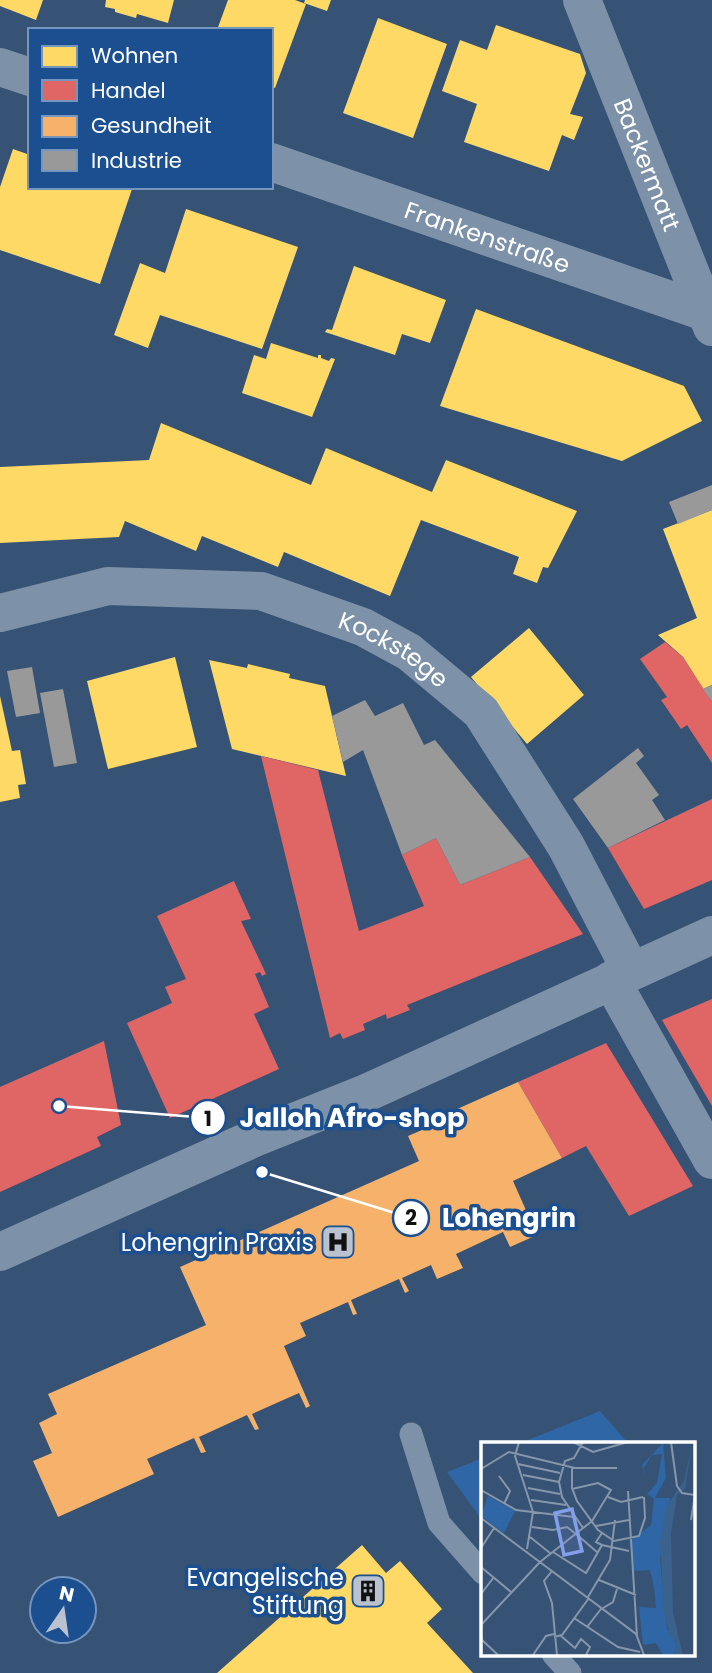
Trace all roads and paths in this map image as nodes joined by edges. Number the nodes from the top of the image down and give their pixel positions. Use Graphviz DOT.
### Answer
graph roads {
  1 [pos="582,0"];
  2 [pos="0,67"];
  3 [pos="28,76"];
  4 [pos="273,163"];
  5 [pos="709,320"];
  6 [pos="0,613"];
  7 [pos="712,935"];
  8 [pos="621,976"];
  9 [pos="712,1160"];
  10 [pos="0,1252"];
  11 [pos="411,1434"];
  12 [pos="481,1571"];
  13 [pos="555,1656"];
  14 [pos="570,1673"];
  1 -- 5 [label="street, Backermatt"];
  2 -- 3 [label="street"];
  4 -- 5 [label="street, Frankenstraße"];
  6 -- 8 [label="street, Kockstege"];
  7 -- 8 [label="street"];
  8 -- 9 [label="street, Kockstege"];
  8 -- 10 [label="street"];
  11 -- 12 [label="lane"];
  13 -- 14 [label="lane"];
}
